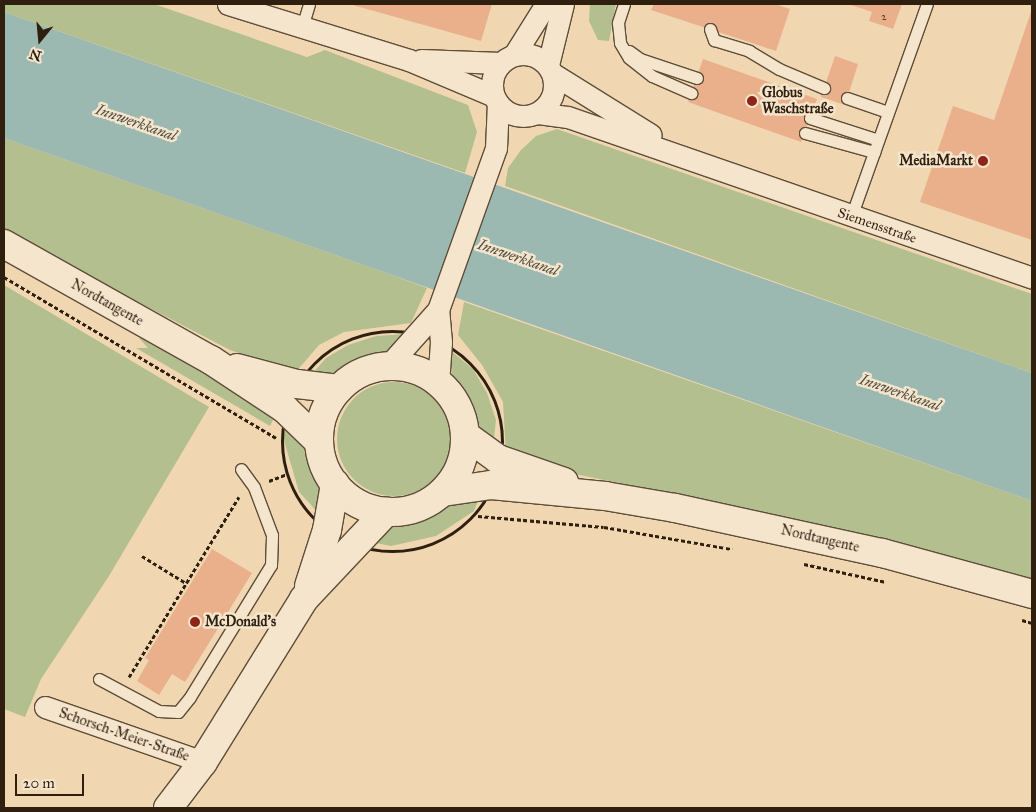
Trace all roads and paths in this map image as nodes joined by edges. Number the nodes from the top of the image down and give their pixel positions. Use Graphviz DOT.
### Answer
graph roads {
  1 [pos="228,4"];
  2 [pos="309,4"];
  3 [pos="546,4"];
  4 [pos="563,4"];
  5 [pos="624,4"];
  6 [pos="927,4"];
  7 [pos="302,27"];
  8 [pos="710,30"];
  9 [pos="620,43"];
  10 [pos="507,59"];
  11 [pos="408,60"];
  12 [pos="550,69"];
  13 [pos="697,78"];
  14 [pos="824,88"];
  15 [pos="691,93"];
  16 [pos="847,98"];
  17 [pos="496,99"];
  18 [pos="888,112"];
  19 [pos="532,115"];
  20 [pos="810,118"];
  21 [pos="805,133"];
  22 [pos="878,140"];
  23 [pos="496,148"];
  24 [pos="874,152"];
  25 [pos="723,171"];
  26 [pos="851,217"];
  27 [pos="4,244"];
  28 [pos="4,277"];
  29 [pos="1032,278"];
  30 [pos="438,310"];
  31 [pos="417,333"];
  32 [pos="441,342"];
  33 [pos="211,360"];
  34 [pos="387,367"];
  35 [pos="438,383"];
  36 [pos="297,384"];
  37 [pos="339,389"];
  38 [pos="285,409"];
  39 [pos="465,435"];
  40 [pos="319,442"];
  41 [pos="498,459"];
  42 [pos="241,469"];
  43 [pos="287,474"];
  44 [pos="335,484"];
  45 [pos="491,485"];
  46 [pos="254,487"];
  47 [pos="443,492"];
  48 [pos="605,496"];
  49 [pos="386,512"];
  50 [pos="739,550"];
  51 [pos="142,556"];
  52 [pos="795,562"];
  53 [pos="186,583"];
  54 [pos="888,583"];
  55 [pos="1032,594"];
  56 [pos="304,599"];
  57 [pos="1019,619"];
  58 [pos="1032,623"];
  59 [pos="124,676"];
  60 [pos="99,679"];
  61 [pos="45,707"];
  62 [pos="203,762"];
  63 [pos="168,808"];
  1 -- 7 [label="street"];
  2 -- 7 [label="lane"];
  3 -- 10 [label="street"];
  4 -- 12 [label="street"];
  5 -- 9 [label="lane"];
  6 -- 18 [label="lane"];
  7 -- 11 [label="street"];
  8 -- 14 [label="lane"];
  9 -- 13 [label="lane"];
  9 -- 15 [label="lane"];
  10 -- 11 [label="street"];
  10 -- 12 [label="street"];
  10 -- 17 [label="street"];
  11 -- 17 [label="street"];
  12 -- 19 [label="street"];
  12 -- 25 [label="street, Siemensstraße"];
  16 -- 18 [label="lane"];
  17 -- 19 [label="street"];
  17 -- 23 [label="street"];
  18 -- 22 [label="lane"];
  19 -- 23 [label="street"];
  19 -- 25 [label="street, Siemensstraße"];
  20 -- 22 [label="lane"];
  21 -- 24 [label="lane"];
  22 -- 24 [label="lane"];
  23 -- 30 [label="street"];
  24 -- 26 [label="lane"];
  25 -- 26 [label="street, Siemensstraße"];
  26 -- 29 [label="street, Siemensstraße"];
  27 -- 33 [label="main road, Nordtangente"];
  28 -- 38 [label="path"];
  30 -- 31 [label="street"];
  30 -- 32 [label="street"];
  31 -- 32 [label="path"];
  31 -- 34 [label="street"];
  31 -- 36 [label="path"];
  32 -- 35 [label="street"];
  32 -- 41 [label="path"];
  33 -- 36 [label="main road, Nordtangente"];
  33 -- 38 [label="main road, Nordtangente"];
  34 -- 35 [label="main road, Nordtangente"];
  34 -- 37 [label="main road, Nordtangente"];
  35 -- 39 [label="main road, Nordtangente"];
  36 -- 37 [label="main road, Nordtangente"];
  36 -- 38 [label="path"];
  37 -- 40 [label="main road, Nordtangente"];
  38 -- 40 [label="main road, Nordtangente"];
  39 -- 41 [label="main road, Nordtangente"];
  39 -- 47 [label="main road, Nordtangente"];
  40 -- 44 [label="main road, Nordtangente"];
  41 -- 45 [label="path"];
  41 -- 48 [label="main road, Nordtangente"];
  42 -- 46 [label="lane"];
  43 -- 46 [label="path"];
  44 -- 49 [label="main road, Nordtangente"];
  44 -- 56 [label="main road"];
  45 -- 47 [label="main road, Nordtangente"];
  45 -- 48 [label="main road, Nordtangente"];
  45 -- 50 [label="path"];
  46 -- 53 [label="path"];
  46 -- 60 [label="lane"];
  47 -- 49 [label="main road, Nordtangente"];
  48 -- 55 [label="main road, Nordtangente"];
  49 -- 56 [label="main road"];
  51 -- 53 [label="path"];
  52 -- 54 [label="path"];
  53 -- 59 [label="path"];
  56 -- 62 [label="main road"];
  57 -- 58 [label="path"];
  61 -- 62 [label="street, Schorsch-Meier-Straße"];
  62 -- 63 [label="main road"];
}
